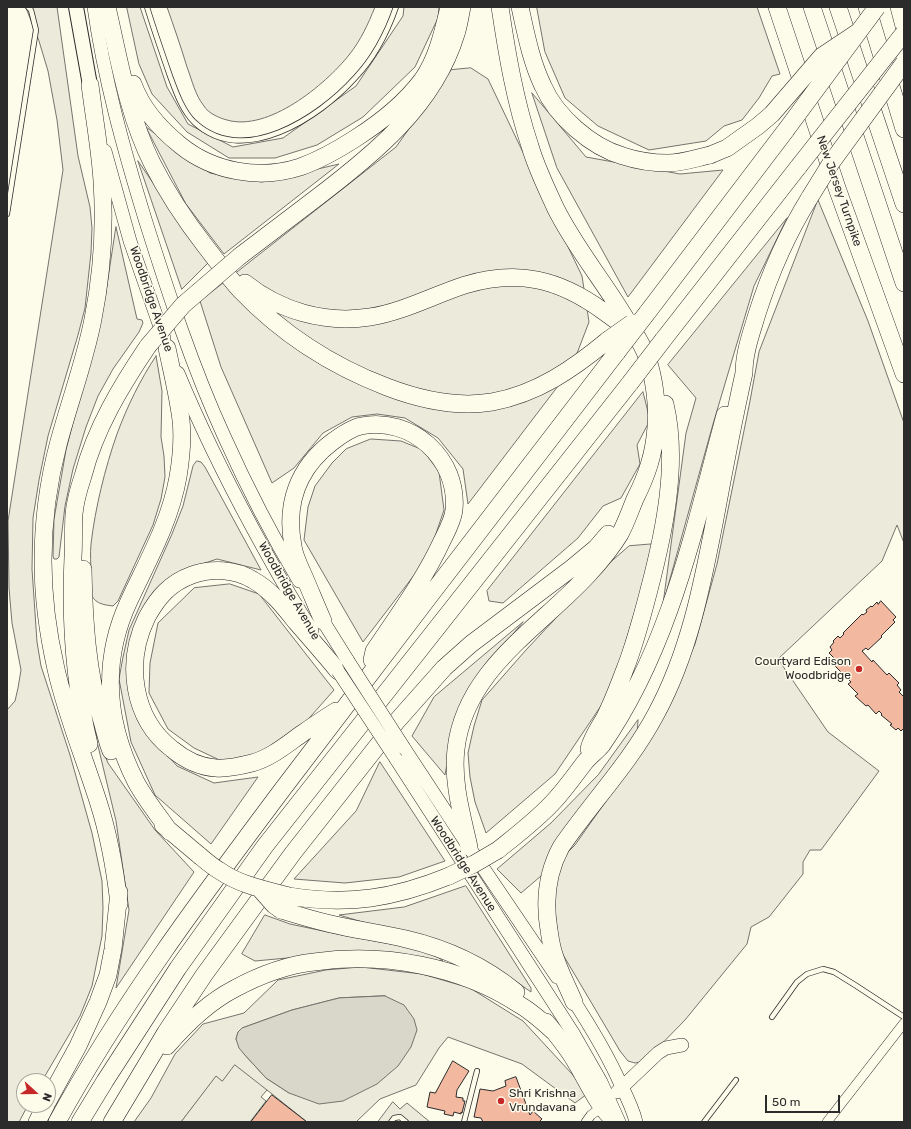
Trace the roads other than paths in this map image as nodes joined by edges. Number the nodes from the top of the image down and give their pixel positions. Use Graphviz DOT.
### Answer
graph roads {
  1 [pos="28,7"];
  2 [pos="76,7"];
  3 [pos="94,7"];
  4 [pos="147,7"];
  5 [pos="396,7"];
  6 [pos="449,7"];
  7 [pos="462,7"];
  8 [pos="500,7"];
  9 [pos="520,7"];
  10 [pos="777,7"];
  11 [pos="812,7"];
  12 [pos="838,7"];
  13 [pos="867,7"];
  14 [pos="877,7"];
  15 [pos="899,7"];
  16 [pos="108,12"];
  17 [pos="904,26"];
  18 [pos="858,32"];
  19 [pos="904,33"];
  20 [pos="904,63"];
  21 [pos="90,85"];
  22 [pos="904,129"];
  23 [pos="904,204"];
  24 [pos="7,214"];
  25 [pos="209,251"];
  26 [pos="904,283"];
  27 [pos="639,342"];
  28 [pos="612,346"];
  29 [pos="167,348"];
  30 [pos="744,359"];
  31 [pos="650,370"];
  32 [pos="904,374"];
  33 [pos="116,397"];
  34 [pos="635,499"];
  35 [pos="323,621"];
  36 [pos="343,666"];
  37 [pos="369,675"];
  38 [pos="347,703"];
  39 [pos="586,761"];
  40 [pos="170,832"];
  41 [pos="469,847"];
  42 [pos="285,903"];
  43 [pos="119,904"];
  44 [pos="574,1002"];
  45 [pos="772,1017"];
  46 [pos="904,1017"];
  47 [pos="904,1023"];
  48 [pos="553,1031"];
  49 [pos="682,1045"];
  50 [pos="477,1071"];
  51 [pos="736,1080"];
  52 [pos="136,1082"];
  53 [pos="56,1086"];
  54 [pos="622,1086"];
  55 [pos="606,1104"];
  56 [pos="633,1109"];
  57 [pos="42,1113"];
  58 [pos="37,1122"];
  59 [pos="57,1122"];
  60 [pos="80,1122"];
  61 [pos="112,1122"];
  62 [pos="391,1122"];
  63 [pos="406,1122"];
  64 [pos="464,1122"];
  65 [pos="586,1122"];
  66 [pos="618,1122"];
  67 [pos="623,1122"];
  68 [pos="636,1122"];
  69 [pos="704,1122"];
  70 [pos="828,1122"];
  1 -- 24 [label="lane"];
  2 -- 21 [label="main road, Woodbridge Avenue"];
  3 -- 35 [label="main road, Woodbridge Avenue"];
  4 -- 5 [label="lane"];
  6 -- 16 [label="highway"];
  7 -- 33 [label="highway, bridge"];
  8 -- 27 [label="highway"];
  9 -- 18 [label="highway, bridge"];
  10 -- 32 [label="highway, New Jersey Turnpike"];
  11 -- 26 [label="highway"];
  12 -- 23 [label="highway"];
  13 -- 22 [label="highway"];
  14 -- 18 [label="highway, bridge"];
  15 -- 17 [label="highway"];
  16 -- 25 [label="highway"];
  18 -- 28 [label="highway, bridge"];
  19 -- 60 [label="highway, bridge"];
  20 -- 30 [label="highway, bridge"];
  21 -- 29 [label="main road, Woodbridge Avenue"];
  21 -- 43 [label="highway"];
  25 -- 27 [label="highway"];
  25 -- 28 [label="highway"];
  27 -- 31 [label="highway"];
  28 -- 37 [label="highway"];
  29 -- 36 [label="main road, Woodbridge Avenue"];
  29 -- 40 [label="highway"];
  30 -- 39 [label="highway"];
  30 -- 44 [label="highway"];
  31 -- 34 [label="highway"];
  31 -- 39 [label="highway"];
  33 -- 40 [label="highway"];
  33 -- 43 [label="highway"];
  34 -- 41 [label="highway"];
  34 -- 52 [label="highway"];
  35 -- 36 [label="main road, Woodbridge Avenue"];
  35 -- 37 [label="highway"];
  36 -- 38 [label="highway"];
  36 -- 41 [label="main road, Woodbridge Avenue, bridge"];
  36 -- 55 [label="main road, Woodbridge Avenue, bridge"];
  37 -- 38 [label="highway"];
  38 -- 59 [label="highway"];
  39 -- 42 [label="highway, bridge"];
  40 -- 42 [label="highway, bridge"];
  41 -- 44 [label="main road, Woodbridge Avenue"];
  42 -- 48 [label="highway"];
  43 -- 53 [label="highway"];
  44 -- 54 [label="main road, Woodbridge Avenue"];
  45 -- 46 [label="lane"];
  47 -- 70 [label="street"];
  48 -- 52 [label="highway"];
  48 -- 55 [label="highway"];
  49 -- 54 [label="main road"];
  50 -- 64 [label="lane"];
  51 -- 69 [label="lane"];
  52 -- 61 [label="highway"];
  54 -- 55 [label="main road"];
  54 -- 56 [label="main road, Woodbridge Avenue"];
  55 -- 65 [label="street"];
  55 -- 66 [label="highway"];
  56 -- 67 [label="street"];
  56 -- 68 [label="main road, Woodbridge Avenue"];
  57 -- 58 [label="highway"];
  62 -- 63 [label="lane"];
}
